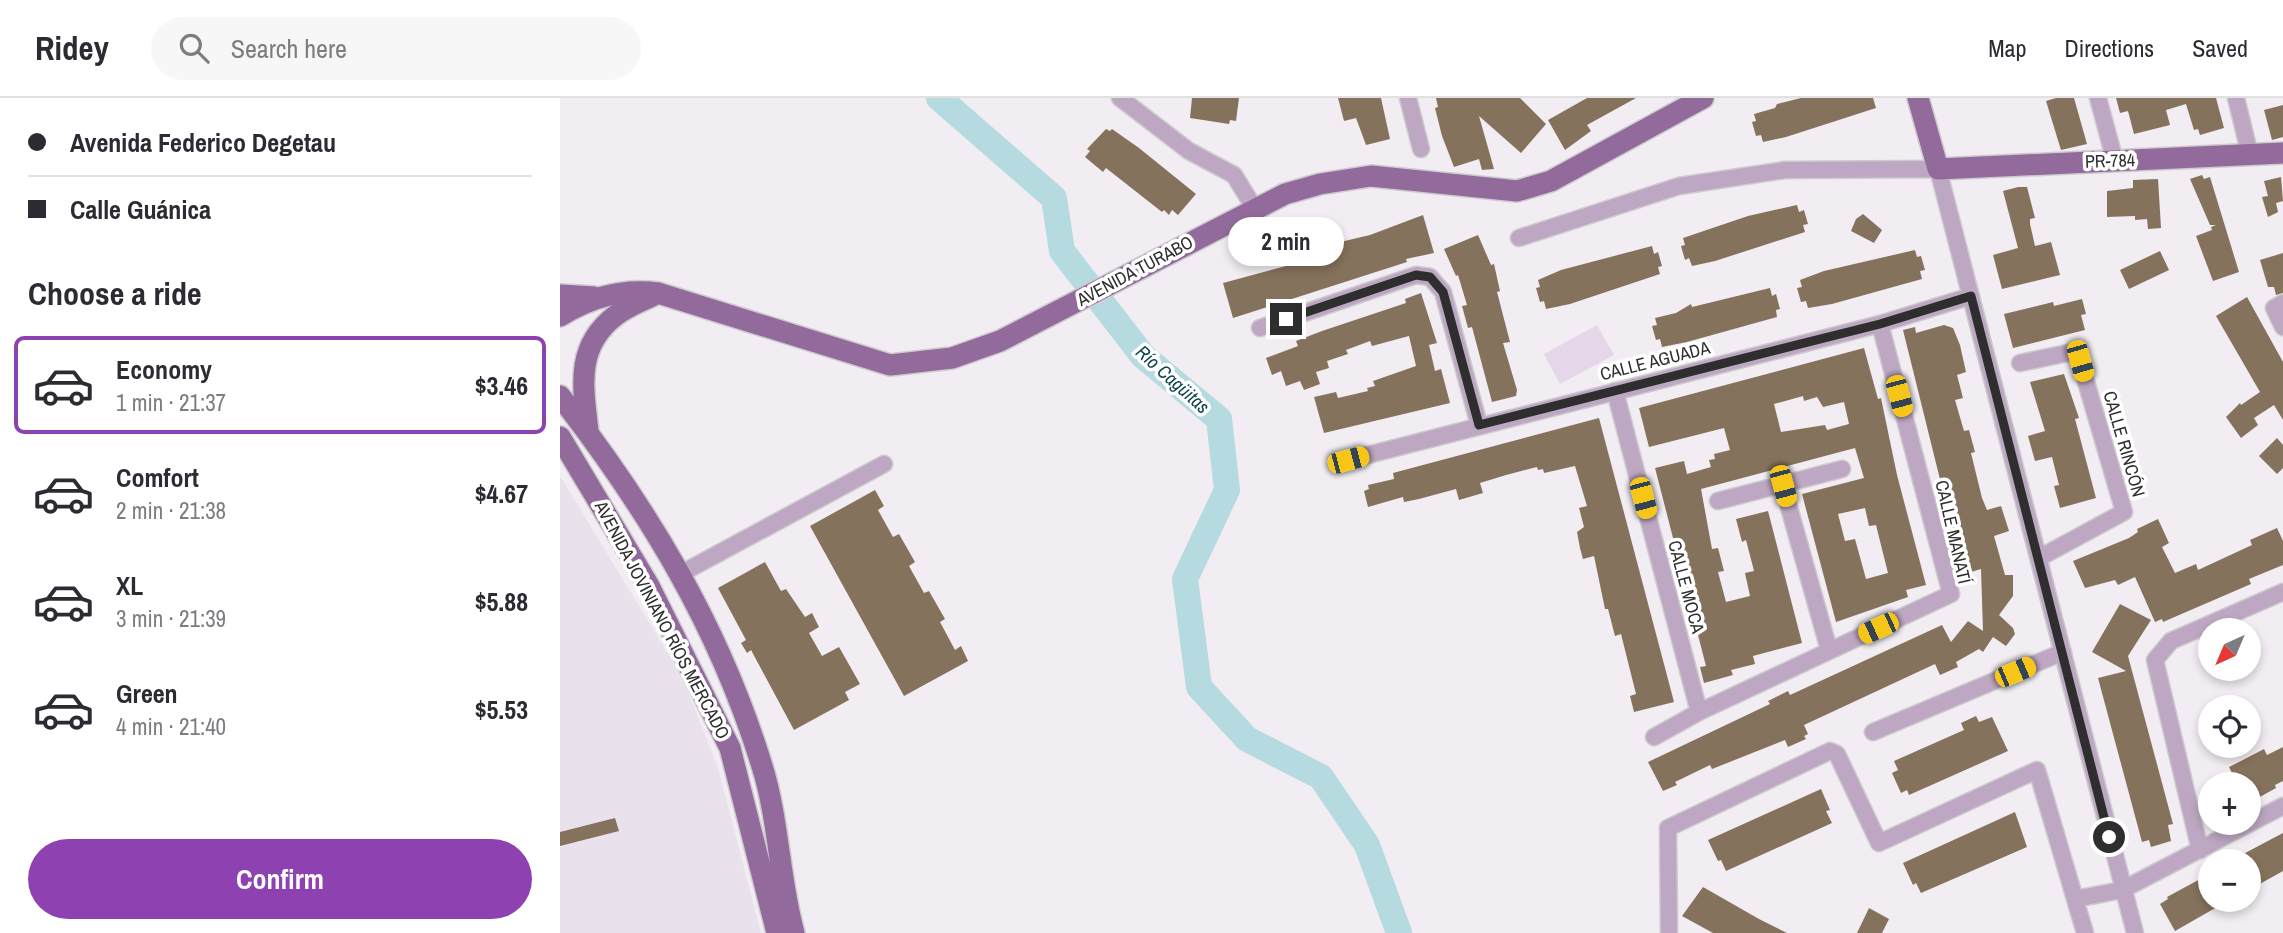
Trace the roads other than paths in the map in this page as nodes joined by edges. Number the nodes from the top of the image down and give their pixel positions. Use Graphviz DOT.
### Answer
graph roads {
  1 [pos="1120,98"];
  2 [pos="1408,98"];
  3 [pos="1703,98"];
  4 [pos="1918,98"];
  5 [pos="2098,98"];
  6 [pos="2236,98"];
  7 [pos="1421,149"];
  8 [pos="2283,153"];
  9 [pos="2250,155"];
  10 [pos="2115,161"];
  11 [pos="1938,169"];
  12 [pos="1255,209"];
  13 [pos="1519,238"];
  14 [pos="658,293"];
  15 [pos="560,295"];
  16 [pos="1971,296"];
  17 [pos="596,297"];
  18 [pos="2283,303"];
  19 [pos="560,316"];
  20 [pos="1880,324"];
  21 [pos="2283,327"];
  22 [pos="1260,328"];
  23 [pos="2020,363"];
  24 [pos="1615,391"];
  25 [pos="560,396"];
  26 [pos="1479,425"];
  27 [pos="589,433"];
  28 [pos="560,437"];
  29 [pos="567,451"];
  30 [pos="1348,460"];
  31 [pos="884,464"];
  32 [pos="1842,469"];
  33 [pos="1783,486"];
  34 [pos="1718,501"];
  35 [pos="2039,558"];
  36 [pos="682,573"];
  37 [pos="2283,592"];
  38 [pos="1829,650"];
  39 [pos="2063,652"];
  40 [pos="1699,712"];
  41 [pos="1873,732"];
  42 [pos="1654,737"];
  43 [pos="2283,806"];
  44 [pos="2200,849"];
  45 [pos="2202,849"];
  46 [pos="2198,851"];
  47 [pos="2122,890"];
  48 [pos="2075,899"];
  49 [pos="777,933"];
  50 [pos="794,933"];
  51 [pos="1669,933"];
  52 [pos="2085,933"];
  53 [pos="2136,933"];
  1 -- 12 [label="street"];
  2 -- 7 [label="street"];
  3 -- 12 [label="main road, AVENIDA TURABO"];
  4 -- 11 [label="main road"];
  5 -- 10 [label="street"];
  6 -- 9 [label="street"];
  8 -- 9 [label="main road, PR-784 / PR-784"];
  9 -- 10 [label="main road, PR-784 / PR-784"];
  10 -- 11 [label="main road, PR-784 / PR-784"];
  11 -- 13 [label="street"];
  11 -- 16 [label="street"];
  12 -- 14 [label="main road, AVENIDA TURABO"];
  14 -- 17 [label="main road, AVENIDA TURABO"];
  14 -- 27 [label="main road"];
  15 -- 17 [label="main road"];
  16 -- 20 [label="street, CALLE AGUADA"];
  16 -- 35 [label="street"];
  17 -- 19 [label="main road, AVENIDA TURABO"];
  18 -- 21 [label="street"];
  20 -- 24 [label="street, CALLE AGUADA"];
  20 -- 38 [label="street, CALLE MANATÍ"];
  22 -- 26 [label="street"];
  23 -- 35 [label="street, CALLE RINCÓN"];
  24 -- 26 [label="street, CALLE AGUADA"];
  24 -- 40 [label="street, CALLE MOCA"];
  25 -- 27 [label="main road, AVENIDA JOVINIANO RÍOS MERCADO"];
  26 -- 30 [label="street, CALLE AGUADA"];
  27 -- 36 [label="main road, AVENIDA JOVINIANO RÍOS MERCADO"];
  28 -- 29 [label="main road, AVENIDA JOVINIANO RÍOS MERCADO"];
  29 -- 49 [label="main road, AVENIDA JOVINIANO RÍOS MERCADO"];
  31 -- 36 [label="street"];
  32 -- 33 [label="street"];
  33 -- 34 [label="street"];
  33 -- 38 [label="street"];
  35 -- 39 [label="street"];
  36 -- 50 [label="main road, AVENIDA JOVINIANO RÍOS MERCADO"];
  37 -- 44 [label="street"];
  38 -- 40 [label="street, CALLE MANATÍ"];
  39 -- 41 [label="street"];
  39 -- 47 [label="street"];
  40 -- 42 [label="street, CALLE MANATÍ"];
  43 -- 45 [label="street"];
  46 -- 47 [label="street"];
  47 -- 48 [label="street"];
  47 -- 53 [label="street"];
  48 -- 51 [label="street"];
  48 -- 52 [label="street"];
}
